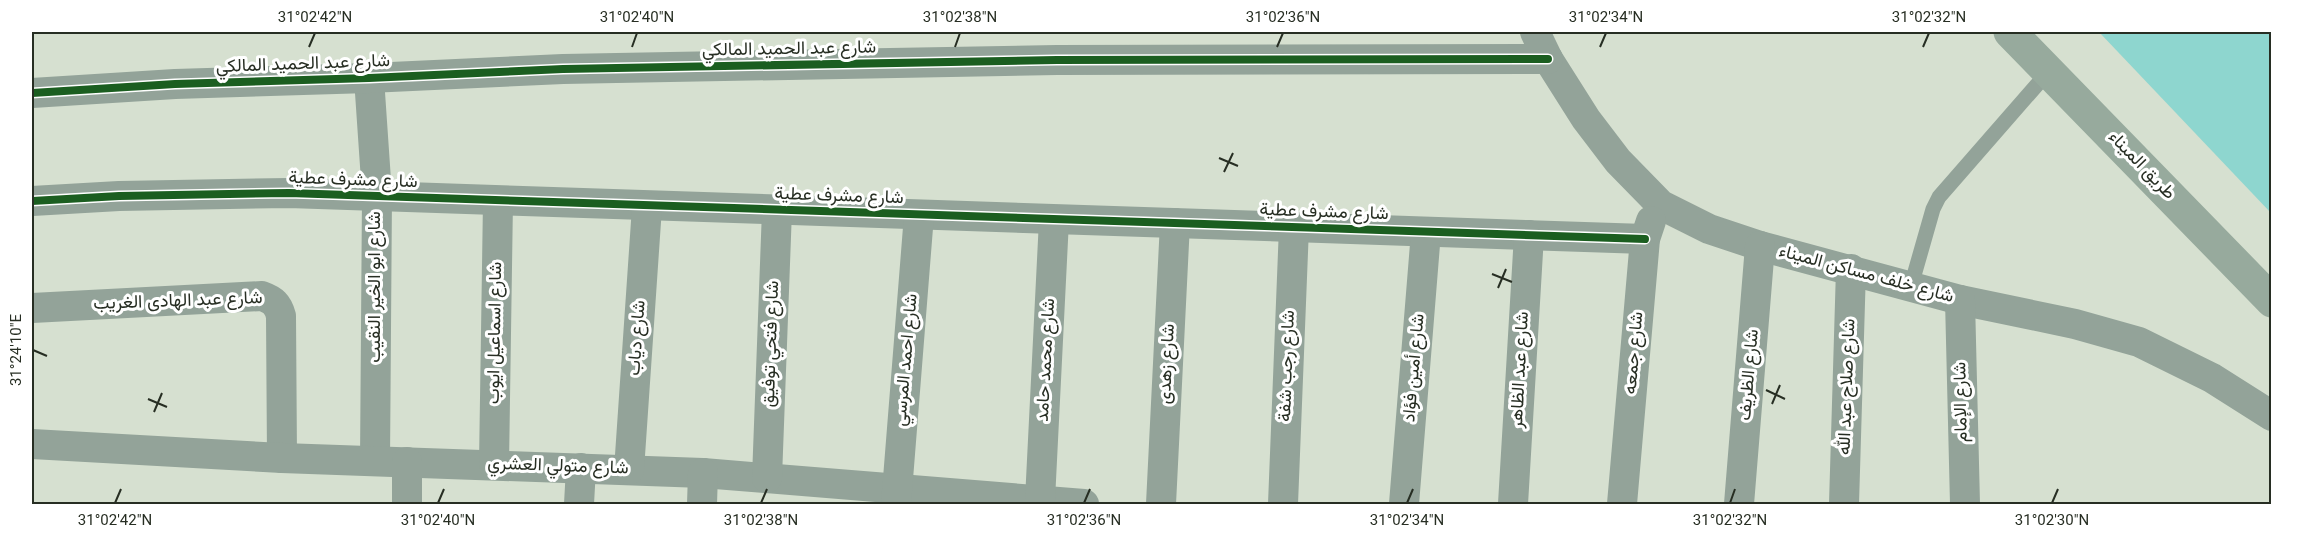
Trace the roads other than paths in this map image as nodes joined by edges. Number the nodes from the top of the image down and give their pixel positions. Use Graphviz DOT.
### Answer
graph roads {
  1 [pos="1535,32"];
  2 [pos="2010,32"];
  3 [pos="1548,59"];
  4 [pos="2049,71"];
  5 [pos="369,78"];
  6 [pos="32,93"];
  7 [pos="377,195"];
  8 [pos="32,201"];
  9 [pos="498,201"];
  10 [pos="1661,205"];
  11 [pos="647,207"];
  12 [pos="777,210"];
  13 [pos="919,215"];
  14 [pos="1054,220"];
  15 [pos="1175,223"];
  16 [pos="1294,227"];
  17 [pos="1426,232"];
  18 [pos="1529,235"];
  19 [pos="1645,239"];
  20 [pos="1760,246"];
  21 [pos="1851,269"];
  22 [pos="1911,286"];
  23 [pos="1960,300"];
  24 [pos="2271,301"];
  25 [pos="32,308"];
  26 [pos="2271,416"];
  27 [pos="32,444"];
  28 [pos="282,458"];
  29 [pos="375,461"];
  30 [pos="407,462"];
  31 [pos="494,465"];
  32 [pos="581,468"];
  33 [pos="629,470"];
  34 [pos="703,473"];
  35 [pos="766,478"];
  36 [pos="896,496"];
  37 [pos="1040,500"];
  38 [pos="407,504"];
  39 [pos="579,504"];
  40 [pos="702,504"];
  41 [pos="1084,504"];
  42 [pos="1161,504"];
  43 [pos="1283,504"];
  44 [pos="1404,504"];
  45 [pos="1513,504"];
  46 [pos="1622,504"];
  47 [pos="1739,504"];
  48 [pos="1844,504"];
  49 [pos="1965,504"];
  1 -- 3 [label="street, شارع خلف مساكن الميناء"];
  2 -- 4 [label="street, طريق الميناء"];
  3 -- 5 [label="street, شارع عبد الحميد المالكي"];
  3 -- 10 [label="street, شارع خلف مساكن الميناء"];
  4 -- 22 [label="lane"];
  4 -- 24 [label="street, طريق الميناء"];
  5 -- 6 [label="street, شارع عبد الحميد المالكي"];
  5 -- 7 [label="street, شارع ابو الخير النقيب"];
  7 -- 8 [label="street, شارع مشرف عطية"];
  7 -- 9 [label="street, شارع مشرف عطية"];
  7 -- 29 [label="street, شارع ابو الخير النقيب"];
  9 -- 11 [label="street, شارع مشرف عطية"];
  9 -- 31 [label="street, شارع اسماعيل ايوب"];
  10 -- 19 [label="street, شارع جمعه"];
  10 -- 20 [label="street, شارع خلف مساكن الميناء"];
  11 -- 12 [label="street, شارع مشرف عطية"];
  11 -- 33 [label="street, شارع دياب"];
  12 -- 13 [label="street, شارع مشرف عطية"];
  12 -- 35 [label="street, شارع فتحي توفيق"];
  13 -- 14 [label="street, شارع مشرف عطية"];
  13 -- 36 [label="street, شارع احمد المرسي"];
  14 -- 15 [label="street, شارع مشرف عطية"];
  14 -- 37 [label="street, شارع محمد حامد"];
  15 -- 16 [label="street, شارع مشرف عطية"];
  15 -- 42 [label="street, شارع زهدى"];
  16 -- 17 [label="street, شارع مشرف عطية"];
  16 -- 43 [label="street, شارع رجب شفة"];
  17 -- 18 [label="street, شارع مشرف عطية"];
  17 -- 44 [label="street, شارع أمين فؤاد"];
  18 -- 19 [label="street, شارع مشرف عطية"];
  18 -- 45 [label="street, شارع عبد الظاهر"];
  19 -- 46 [label="street, شارع جمعه"];
  20 -- 21 [label="street, شارع خلف مساكن الميناء"];
  20 -- 47 [label="street, شارع الظريف"];
  21 -- 22 [label="street, شارع خلف مساكن الميناء"];
  21 -- 48 [label="street, شارع صلاح عبد الله"];
  22 -- 23 [label="street, شارع خلف مساكن الميناء"];
  23 -- 26 [label="street, شارع خلف مساكن الميناء"];
  23 -- 49 [label="street, شارع الإمام"];
  25 -- 28 [label="street, شارع عبد الهادى الغريب"];
  27 -- 28 [label="street, شارع متولي العشري"];
  28 -- 29 [label="street, شارع متولي العشري"];
  29 -- 30 [label="street, شارع متولي العشري"];
  30 -- 31 [label="street, شارع متولي العشري"];
  30 -- 38 [label="street"];
  31 -- 32 [label="street, شارع متولي العشري"];
  32 -- 33 [label="street, شارع متولي العشري"];
  32 -- 39 [label="street"];
  33 -- 34 [label="street, شارع متولي العشري"];
  34 -- 35 [label="street, شارع متولي العشري"];
  34 -- 40 [label="street"];
  35 -- 36 [label="street, شارع متولي العشري"];
  36 -- 37 [label="street, شارع متولي العشري"];
  37 -- 41 [label="street, شارع متولي العشري"];
}
